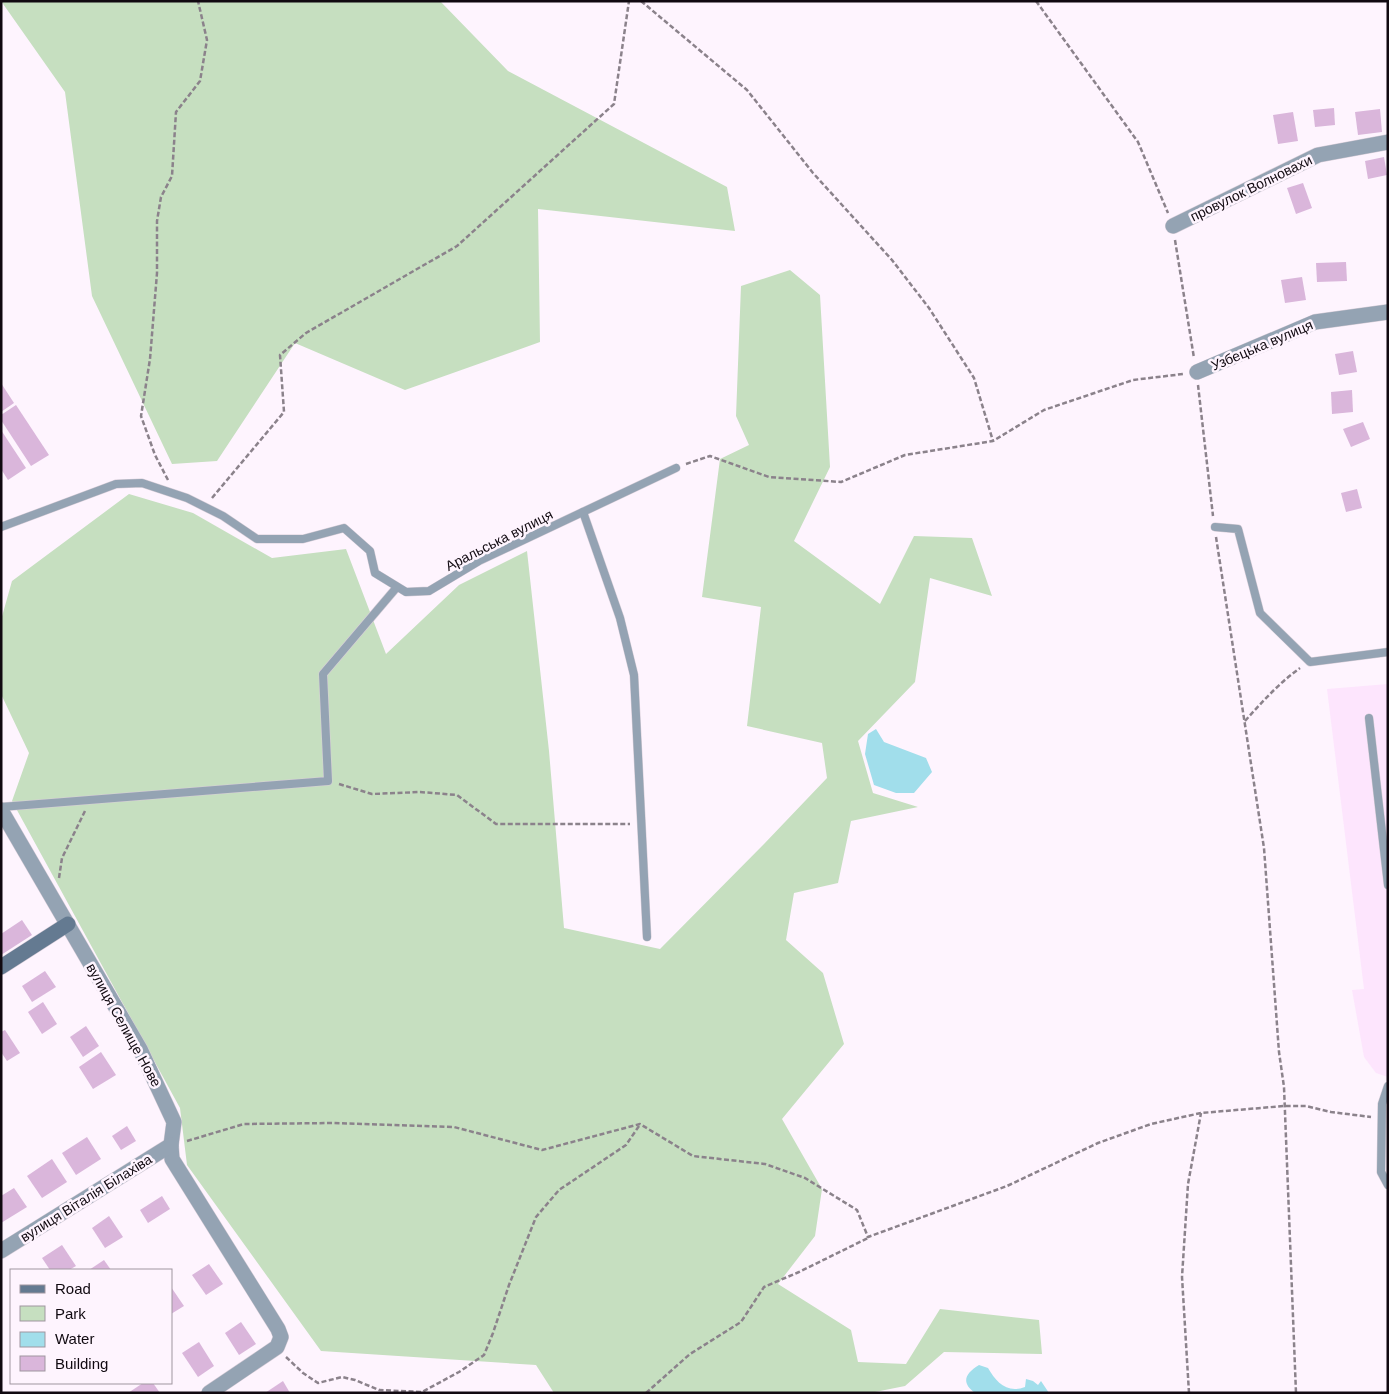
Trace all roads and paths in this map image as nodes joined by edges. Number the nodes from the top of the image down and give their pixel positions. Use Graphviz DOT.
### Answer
graph roads {
  1 [pos="198,1"];
  2 [pos="629,1"];
  3 [pos="640,1"];
  4 [pos="1036,1"];
  5 [pos="1388,142"];
  6 [pos="1173,226"];
  7 [pos="1388,312"];
  8 [pos="1196,372"];
  9 [pos="993,441"];
  10 [pos="676,468"];
  11 [pos="176,494"];
  12 [pos="204,507"];
  13 [pos="583,512"];
  14 [pos="1215,526"];
  15 [pos="1,527"];
  16 [pos="397,587"];
  17 [pos="1388,652"];
  18 [pos="1310,662"];
  19 [pos="1369,718"];
  20 [pos="1245,721"];
  21 [pos="328,781"];
  22 [pos="91,800"];
  23 [pos="1,808"];
  24 [pos="642,824"];
  25 [pos="1388,884"];
  26 [pos="55,901"];
  27 [pos="68,924"];
  28 [pos="648,937"];
  29 [pos="1,967"];
  30 [pos="1388,1086"];
  31 [pos="1284,1106"];
  32 [pos="1201,1113"];
  33 [pos="1382,1118"];
  34 [pos="640,1124"];
  35 [pos="171,1145"];
  36 [pos="1388,1185"];
  37 [pos="868,1237"];
  38 [pos="1,1250"];
  39 [pos="277,1348"];
  40 [pos="209,1393"];
  41 [pos="646,1393"];
  42 [pos="1189,1393"];
  43 [pos="1296,1393"];
  1 -- 11 [label="path"];
  2 -- 12 [label="path"];
  3 -- 9 [label="path"];
  4 -- 6 [label="path"];
  5 -- 6 [label="street, провулок Волновахи"];
  6 -- 8 [label="path"];
  7 -- 8 [label="street, Узбецька вулиця"];
  8 -- 9 [label="path"];
  8 -- 14 [label="path"];
  9 -- 10 [label="path"];
  10 -- 13 [label="lane, Аральська вулиця"];
  11 -- 12 [label="lane, Аральська вулиця"];
  11 -- 15 [label="lane, Аральська вулиця"];
  12 -- 16 [label="lane, Аральська вулиця"];
  13 -- 16 [label="lane, Аральська вулиця"];
  13 -- 24 [label="lane"];
  14 -- 18 [label="lane"];
  14 -- 20 [label="path"];
  16 -- 21 [label="lane"];
  17 -- 18 [label="lane"];
  18 -- 20 [label="path"];
  19 -- 25 [label="lane"];
  20 -- 31 [label="path"];
  21 -- 22 [label="lane"];
  21 -- 24 [label="path"];
  22 -- 23 [label="lane"];
  22 -- 26 [label="path"];
  23 -- 26 [label="street, вулиця Селище Нове"];
  24 -- 28 [label="lane"];
  26 -- 27 [label="street, вулиця Селище Нове"];
  27 -- 29 [label="street"];
  27 -- 35 [label="street, вулиця Селище Нове"];
  30 -- 33 [label="lane"];
  31 -- 32 [label="path"];
  31 -- 33 [label="path"];
  31 -- 43 [label="path"];
  32 -- 37 [label="path"];
  32 -- 42 [label="path"];
  33 -- 36 [label="lane"];
  34 -- 35 [label="path"];
  34 -- 37 [label="path"];
  34 -- 39 [label="path"];
  35 -- 38 [label="street, вулиця Віталія Білахіва"];
  35 -- 39 [label="street, вулиця Селище Нове"];
  37 -- 41 [label="path"];
  39 -- 40 [label="street"];
}
